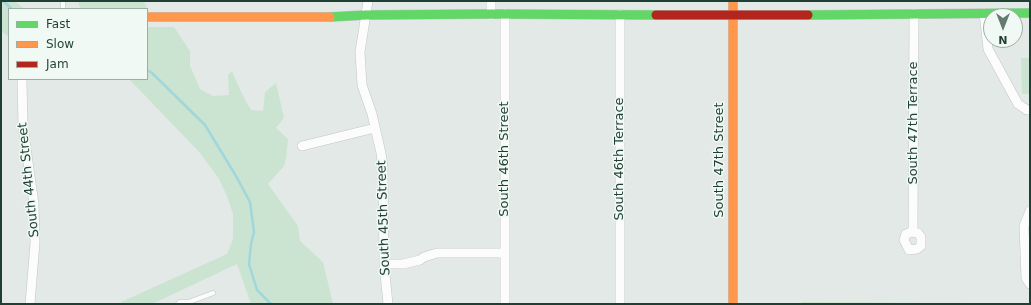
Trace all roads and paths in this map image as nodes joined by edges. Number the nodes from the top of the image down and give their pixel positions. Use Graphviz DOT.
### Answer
graph roads {
  1 [pos="368,1"];
  2 [pos="491,1"];
  3 [pos="733,1"];
  4 [pos="983,13"];
  5 [pos="491,14"];
  6 [pos="505,14"];
  7 [pos="620,14"];
  8 [pos="914,14"];
  9 [pos="366,15"];
  10 [pos="733,16"];
  11 [pos="148,17"];
  12 [pos="988,48"];
  13 [pos="22,80"];
  14 [pos="1030,110"];
  15 [pos="375,128"];
  16 [pos="302,146"];
  17 [pos="1030,211"];
  18 [pos="913,232"];
  19 [pos="504,253"];
  20 [pos="384,264"];
  21 [pos="1030,284"];
  22 [pos="213,293"];
  23 [pos="30,304"];
  24 [pos="178,304"];
  25 [pos="388,304"];
  26 [pos="505,304"];
  27 [pos="620,304"];
  28 [pos="733,304"];
  1 -- 9 [label="street, South 45th Street"];
  2 -- 5 [label="street"];
  3 -- 10 [label="main road, South 47th Street"];
  4 -- 8 [label="main road"];
  5 -- 6 [label="main road"];
  5 -- 9 [label="main road"];
  6 -- 7 [label="main road"];
  6 -- 19 [label="street, South 46th Street"];
  7 -- 10 [label="main road"];
  7 -- 27 [label="street, South 46th Terrace"];
  8 -- 10 [label="main road"];
  8 -- 18 [label="street, South 47th Terrace"];
  9 -- 11 [label="main road"];
  9 -- 15 [label="street, South 45th Street"];
  10 -- 28 [label="main road, South 47th Street"];
  12 -- 14 [label="street"];
  13 -- 23 [label="street, South 44th Street"];
  15 -- 16 [label="street"];
  15 -- 20 [label="street, South 45th Street"];
  17 -- 21 [label="street"];
  19 -- 20 [label="street"];
  19 -- 26 [label="street, South 46th Street"];
  20 -- 25 [label="street, South 45th Street"];
  22 -- 24 [label="lane"];
}
